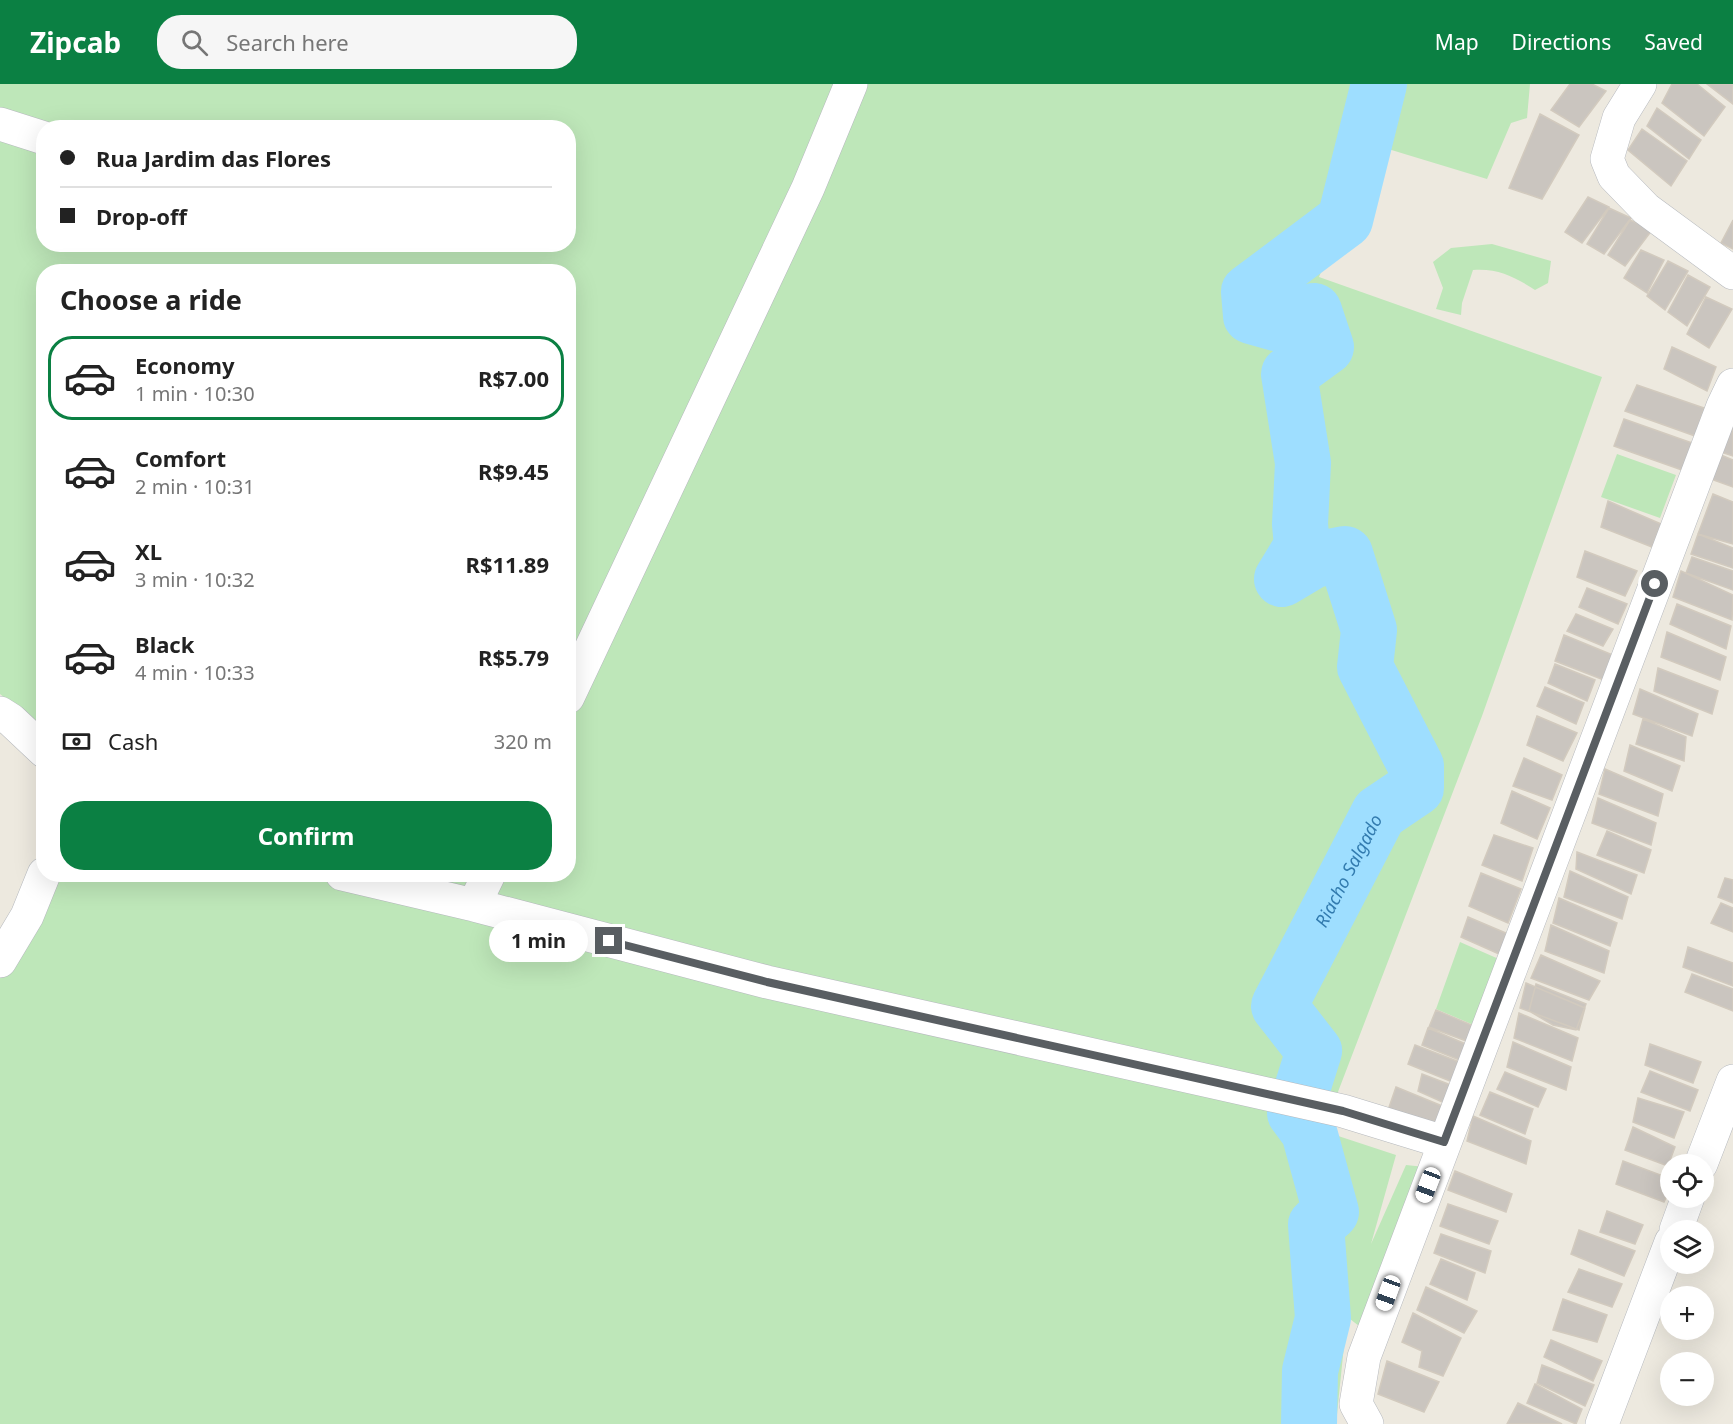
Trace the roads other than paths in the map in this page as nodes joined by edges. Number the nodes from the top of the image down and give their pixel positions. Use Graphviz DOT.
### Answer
graph roads {
  1 [pos="851,84"];
  2 [pos="1640,84"];
  3 [pos="0,124"];
  4 [pos="36,135"];
  5 [pos="1733,273"];
  6 [pos="1730,400"];
  7 [pos="576,680"];
  8 [pos="0,713"];
  9 [pos="36,743"];
  10 [pos="41,882"];
  11 [pos="376,882"];
  12 [pos="485,882"];
  13 [pos="474,905"];
  14 [pos="2,954"];
  15 [pos="1733,1081"];
  16 [pos="1719,1115"];
  17 [pos="1444,1142"];
  18 [pos="1705,1154"];
  19 [pos="1733,1154"];
  20 [pos="1660,1271"];
  21 [pos="1367,1424"];
  22 [pos="1602,1424"];
  1 -- 7 [label="street"];
  2 -- 5 [label="street"];
  3 -- 4 [label="street"];
  6 -- 17 [label="street"];
  8 -- 9 [label="street"];
  10 -- 14 [label="street"];
  11 -- 13 [label="street"];
  12 -- 13 [label="street"];
  13 -- 17 [label="street"];
  15 -- 16 [label="street"];
  16 -- 18 [label="street"];
  16 -- 19 [label="street"];
  17 -- 21 [label="street"];
  20 -- 22 [label="street"];
}
